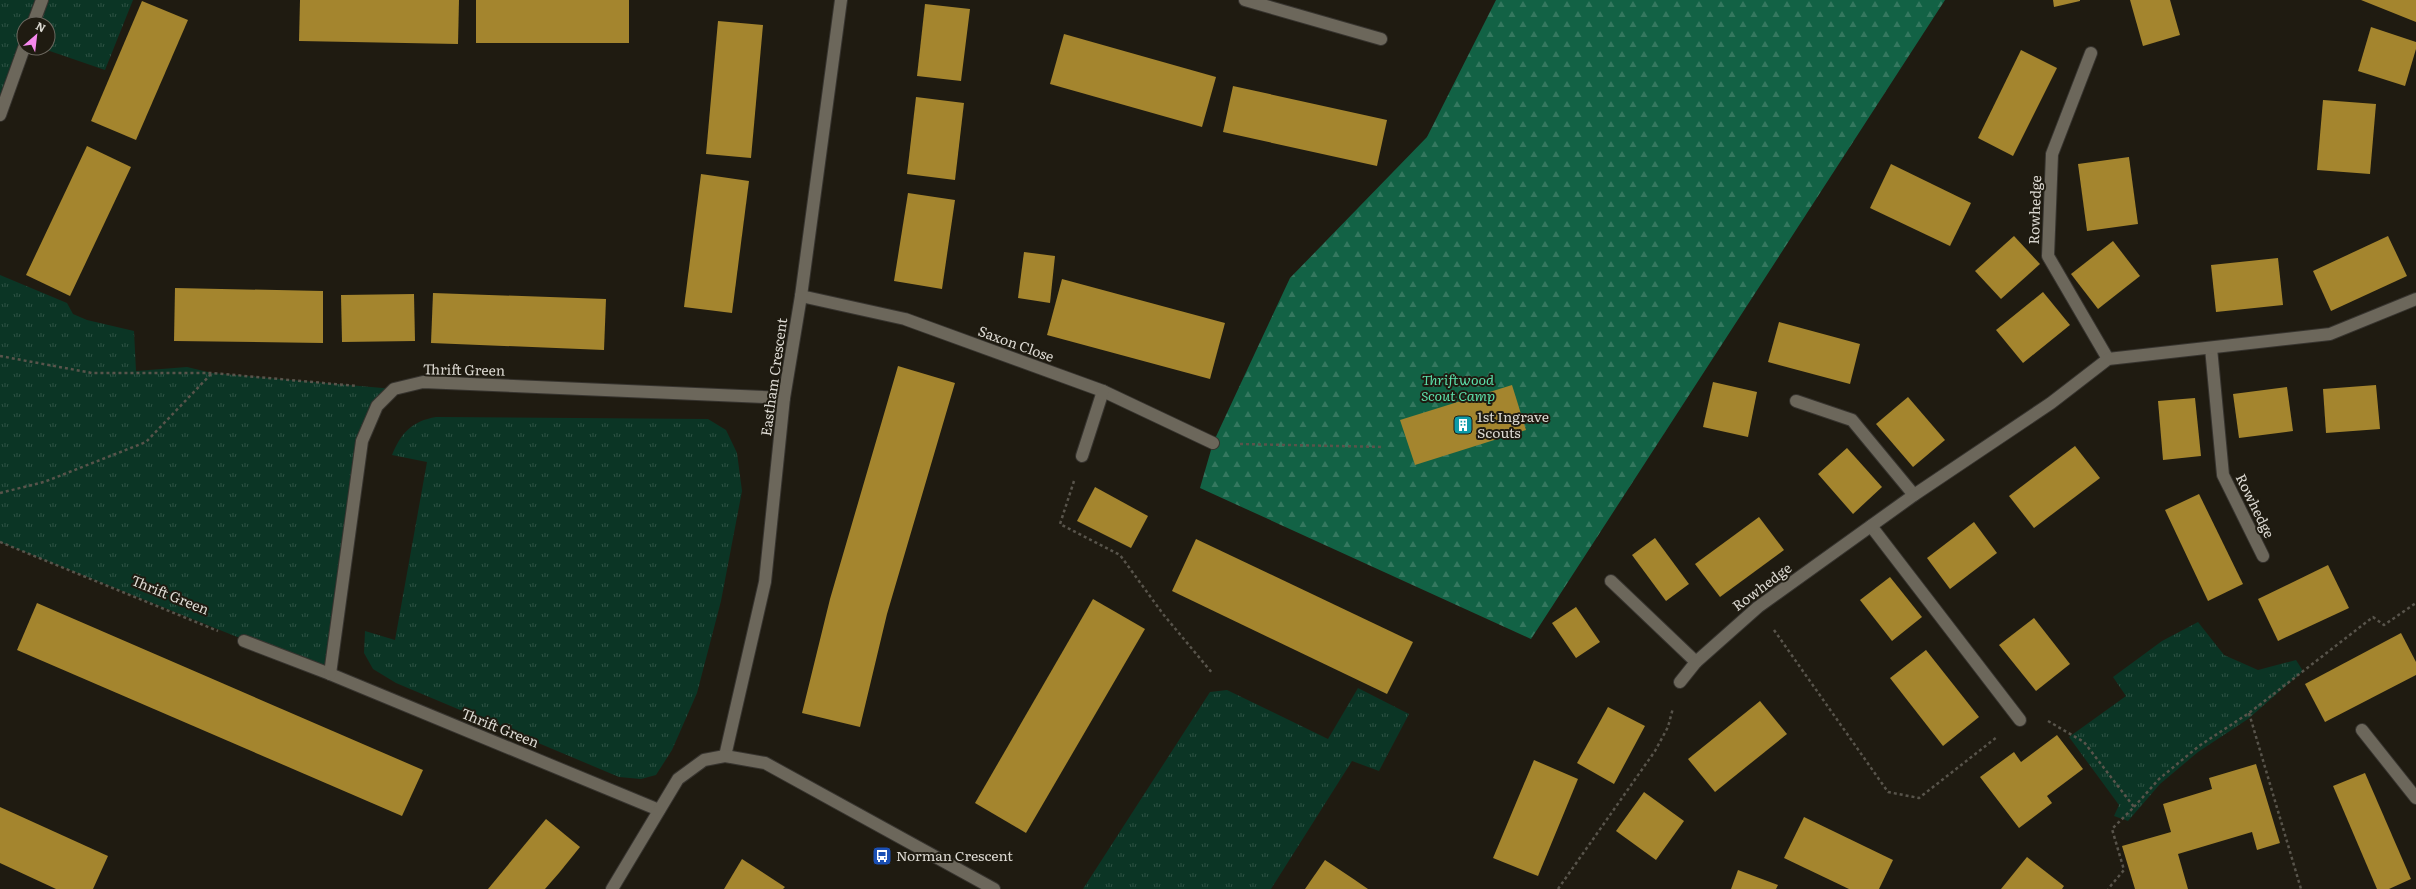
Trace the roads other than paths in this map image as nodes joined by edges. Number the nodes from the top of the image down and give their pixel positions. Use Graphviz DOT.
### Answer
graph roads {
  1 [pos="42,0"];
  2 [pos="841,0"];
  3 [pos="1245,0"];
  4 [pos="36,16"];
  5 [pos="1381,39"];
  6 [pos="2091,53"];
  7 [pos="21,56"];
  8 [pos="0,115"];
  9 [pos="801,296"];
  10 [pos="2416,299"];
  11 [pos="2211,348"];
  12 [pos="2108,359"];
  13 [pos="1104,391"];
  14 [pos="784,398"];
  15 [pos="1796,402"];
  16 [pos="1212,443"];
  17 [pos="1082,456"];
  18 [pos="1914,495"];
  19 [pos="1871,526"];
  20 [pos="2263,556"];
  21 [pos="1611,581"];
  22 [pos="244,641"];
  23 [pos="1696,662"];
  24 [pos="330,674"];
  25 [pos="1680,682"];
  26 [pos="2020,720"];
  27 [pos="2362,730"];
  28 [pos="725,756"];
  29 [pos="2416,798"];
  30 [pos="659,810"];
  31 [pos="612,889"];
  32 [pos="994,889"];
  1 -- 4 [label="street"];
  2 -- 9 [label="street, Eastham Crescent"];
  3 -- 5 [label="street"];
  6 -- 12 [label="street, Rowhedge"];
  7 -- 8 [label="street"];
  9 -- 13 [label="street, Saxon Close"];
  9 -- 14 [label="street, Eastham Crescent"];
  10 -- 11 [label="street"];
  11 -- 12 [label="street"];
  11 -- 20 [label="street, Rowhedge"];
  12 -- 18 [label="street, Rowhedge"];
  13 -- 16 [label="street, Saxon Close"];
  13 -- 17 [label="street"];
  14 -- 24 [label="street, Thrift Green"];
  14 -- 28 [label="street, Eastham Crescent"];
  15 -- 18 [label="street"];
  18 -- 19 [label="street, Rowhedge"];
  19 -- 23 [label="street, Rowhedge"];
  19 -- 26 [label="street"];
  21 -- 23 [label="street"];
  22 -- 24 [label="street, Thrift Green"];
  23 -- 25 [label="street, Rowhedge"];
  24 -- 30 [label="street, Thrift Green"];
  27 -- 29 [label="street"];
  28 -- 30 [label="street"];
  28 -- 32 [label="street"];
  30 -- 31 [label="street"];
}
